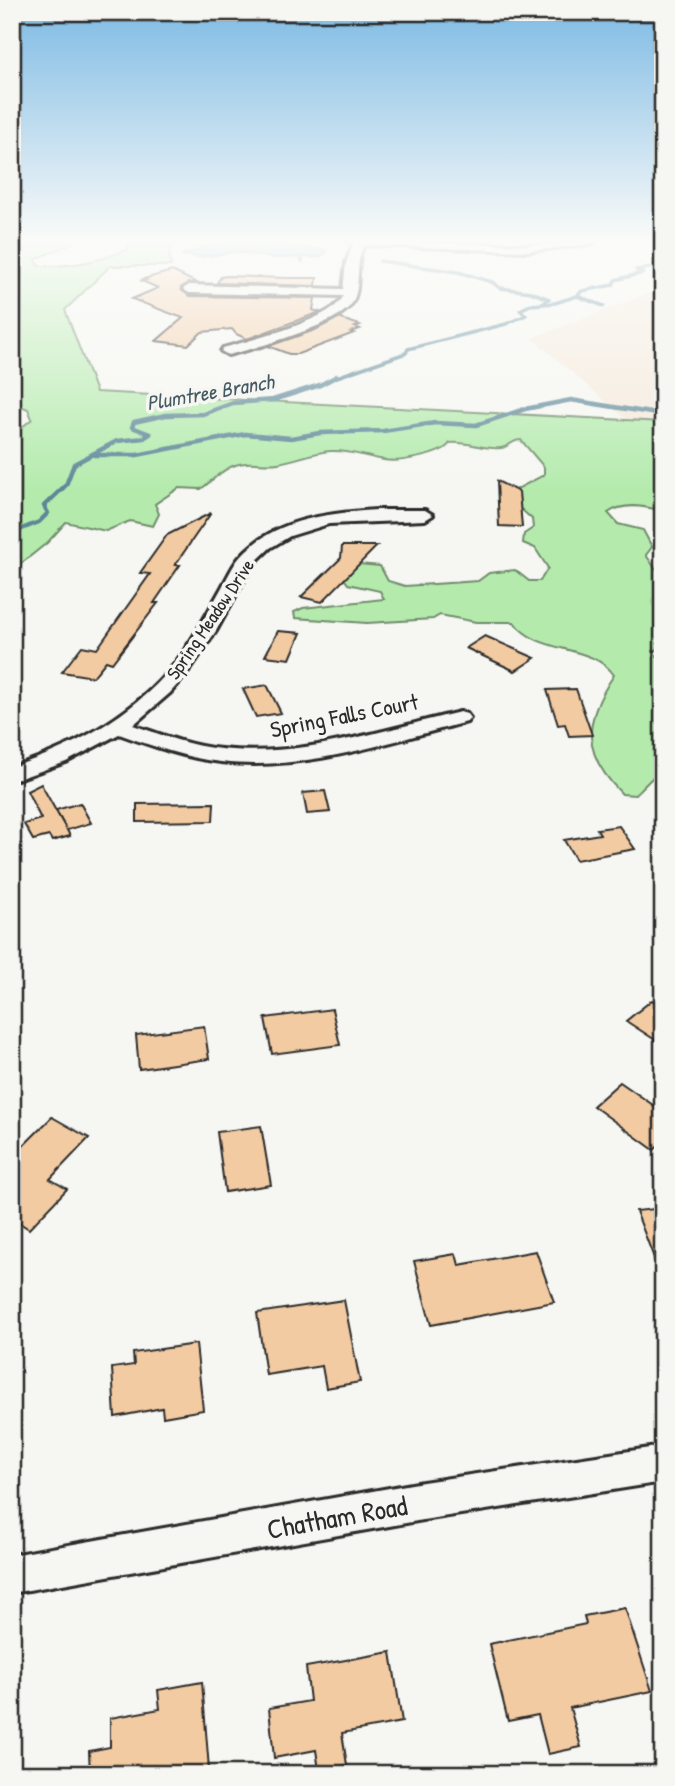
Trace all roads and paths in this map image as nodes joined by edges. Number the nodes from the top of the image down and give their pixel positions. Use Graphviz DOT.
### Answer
graph roads {
  1 [pos="303,324"];
  2 [pos="228,351"];
  3 [pos="425,516"];
  4 [pos="460,718"];
  5 [pos="116,726"];
  6 [pos="12,774"];
  7 [pos="663,1464"];
  8 [pos="12,1574"];
  1 -- 2 [label="street"];
  3 -- 5 [label="street, Spring Meadow Drive"];
  4 -- 5 [label="street, Spring Falls Court"];
  5 -- 6 [label="street, Spring Meadow Drive"];
  7 -- 8 [label="street, Chatham Road"];
}
